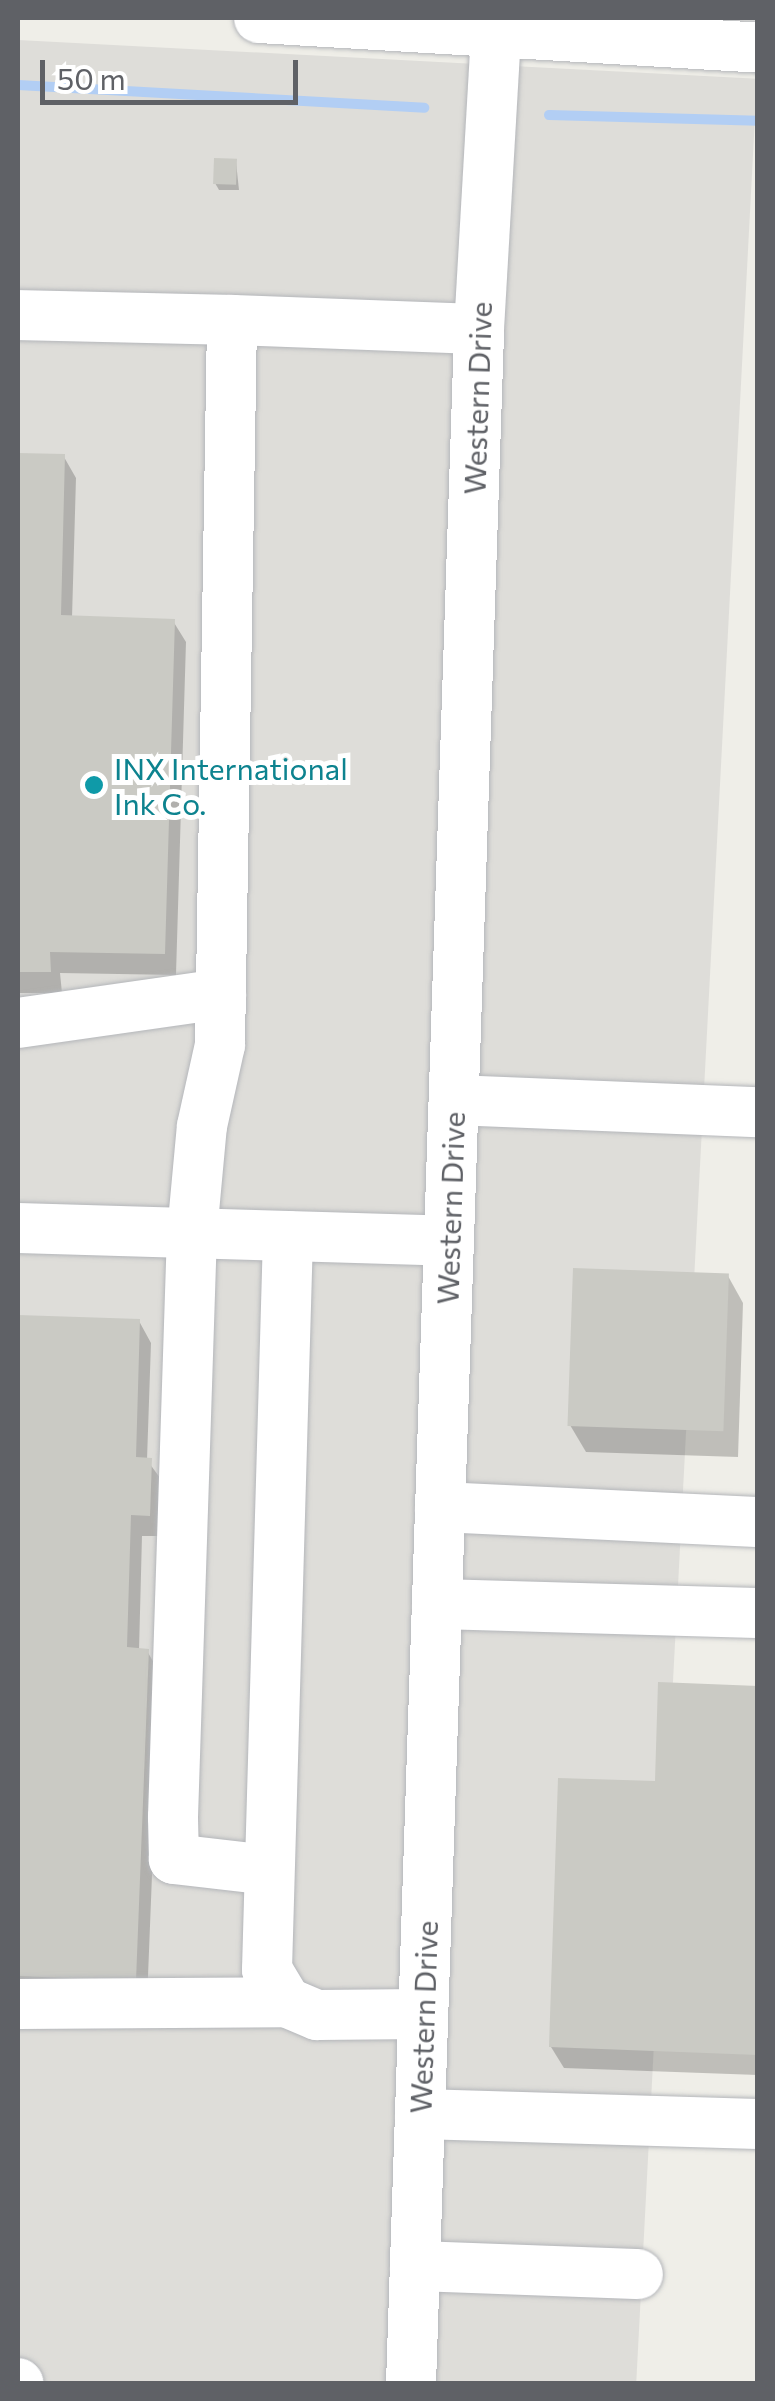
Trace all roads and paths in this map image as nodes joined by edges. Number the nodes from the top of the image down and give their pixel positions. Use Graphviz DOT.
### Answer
graph roads {
  1 [pos="259,18"];
  2 [pos="422,22"];
  3 [pos="496,32"];
  4 [pos="758,48"];
  5 [pos="18,315"];
  6 [pos="232,320"];
  7 [pos="479,328"];
  8 [pos="221,994"];
  9 [pos="18,1024"];
  10 [pos="454,1100"];
  11 [pos="758,1112"];
  12 [pos="18,1228"];
  13 [pos="192,1234"];
  14 [pos="288,1236"];
  15 [pos="449,1241"];
  16 [pos="440,1508"];
  17 [pos="758,1522"];
  18 [pos="437,1604"];
  19 [pos="758,1612"];
  20 [pos="269,1870"];
  21 [pos="286,2002"];
  22 [pos="18,2004"];
  23 [pos="424,2014"];
  24 [pos="420,2114"];
  25 [pos="758,2124"];
  26 [pos="415,2266"];
  27 [pos="638,2274"];
  28 [pos="411,2384"];
  1 -- 2 [label="street"];
  2 -- 3 [label="street"];
  3 -- 4 [label="street"];
  3 -- 7 [label="street, Western Drive"];
  5 -- 6 [label="street"];
  6 -- 7 [label="street"];
  6 -- 8 [label="street"];
  7 -- 10 [label="street, Western Drive"];
  8 -- 9 [label="street"];
  8 -- 13 [label="street"];
  10 -- 11 [label="street"];
  10 -- 15 [label="street, Western Drive"];
  12 -- 13 [label="street"];
  13 -- 14 [label="street"];
  13 -- 20 [label="street"];
  14 -- 15 [label="street"];
  14 -- 20 [label="street"];
  15 -- 16 [label="street, Western Drive"];
  16 -- 17 [label="street"];
  16 -- 18 [label="street, Western Drive"];
  18 -- 19 [label="street"];
  18 -- 23 [label="street, Western Drive"];
  20 -- 21 [label="street"];
  21 -- 22 [label="street"];
  21 -- 23 [label="street"];
  23 -- 24 [label="street, Western Drive"];
  24 -- 25 [label="street"];
  24 -- 26 [label="street, Western Drive"];
  26 -- 27 [label="street"];
  26 -- 28 [label="street, Western Drive"];
}
